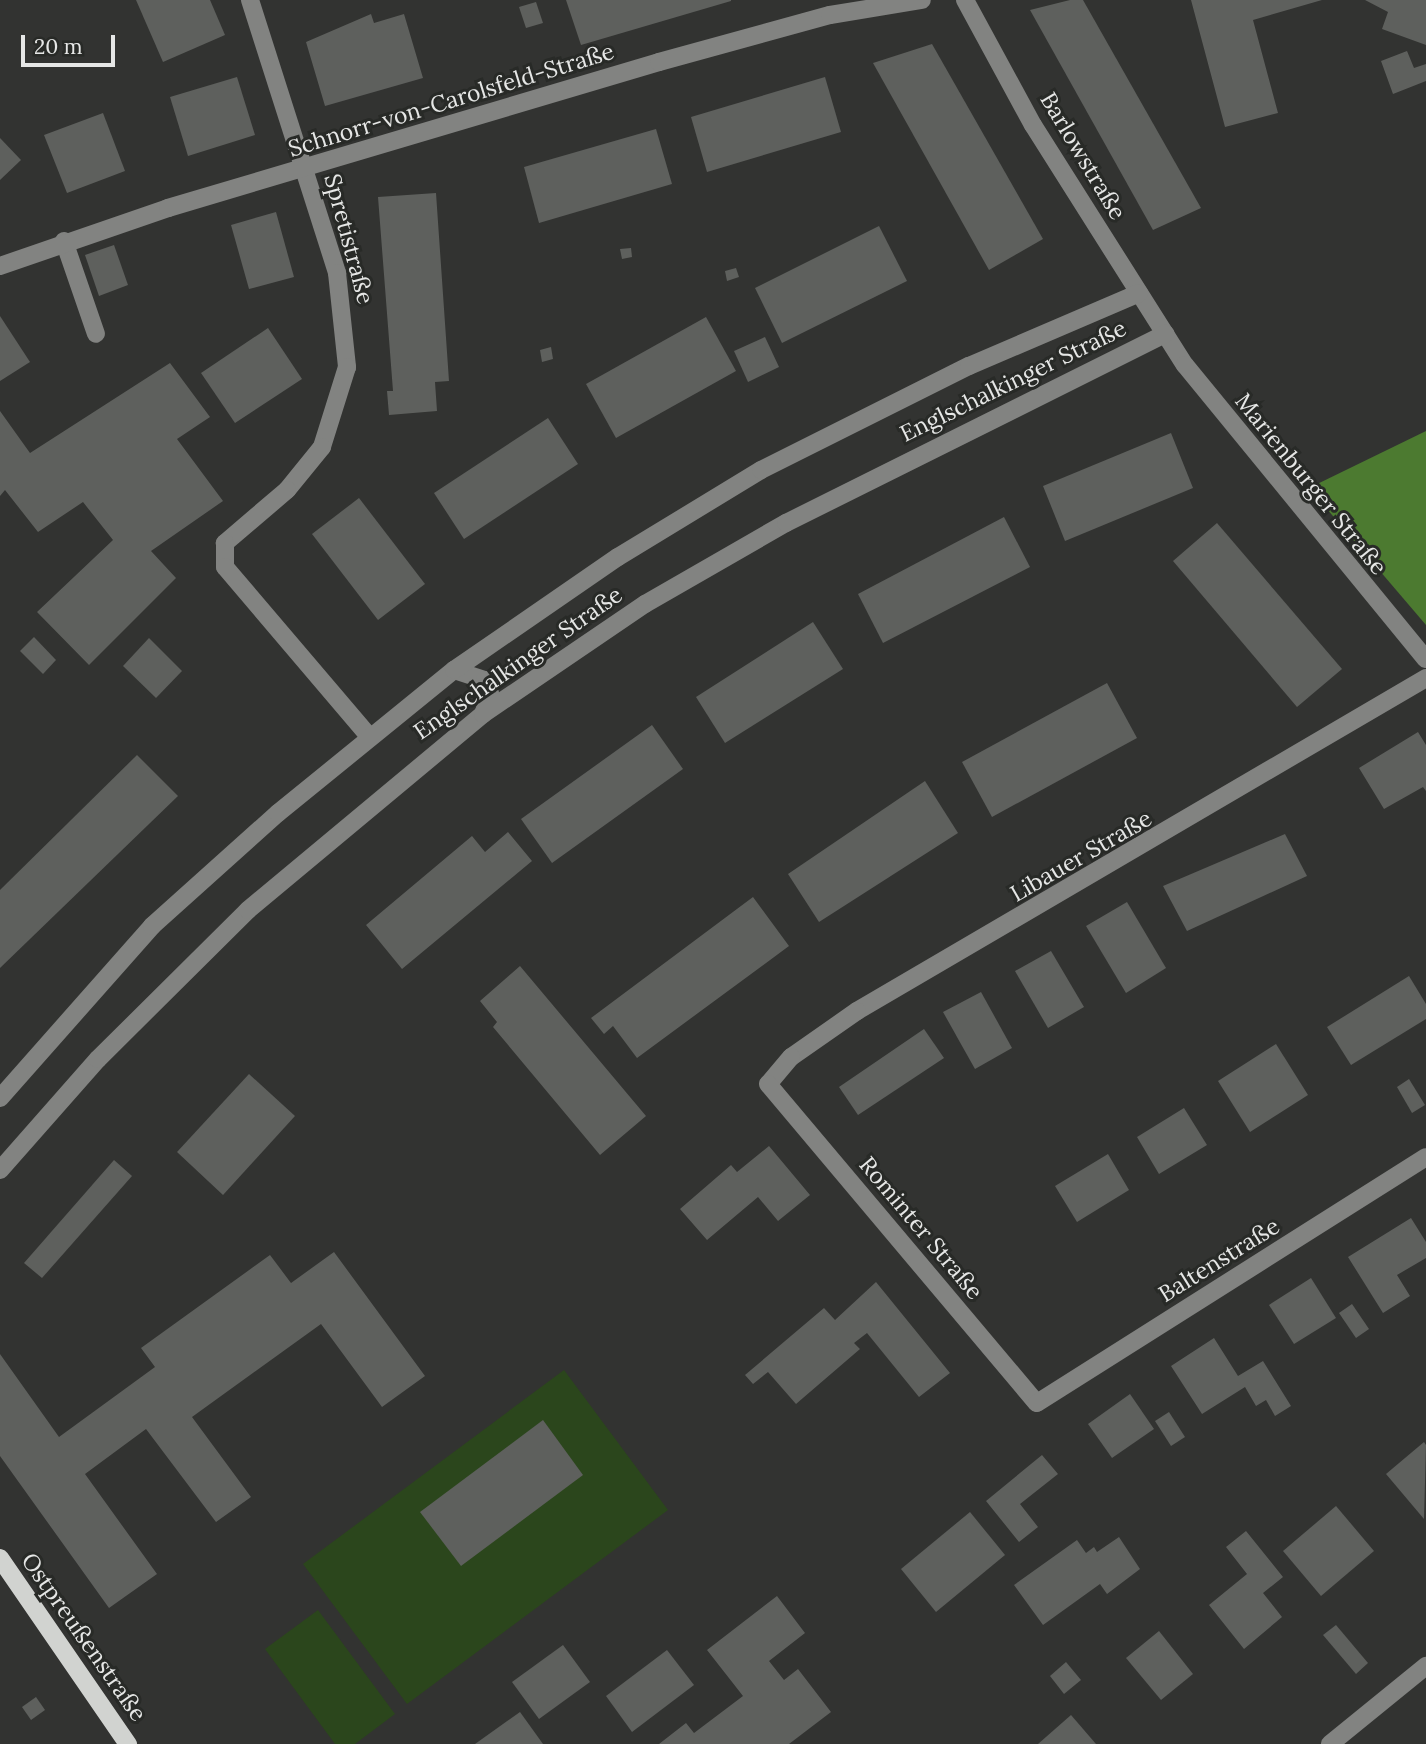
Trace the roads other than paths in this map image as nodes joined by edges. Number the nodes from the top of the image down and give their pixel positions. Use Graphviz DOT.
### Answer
graph roads {
  1 [pos="250,0"];
  2 [pos="847,0"];
  3 [pos="922,0"];
  4 [pos="965,0"];
  5 [pos="830,15"];
  6 [pos="305,170"];
  7 [pos="64,241"];
  8 [pos="0,266"];
  9 [pos="1139,293"];
  10 [pos="96,334"];
  11 [pos="1165,334"];
  12 [pos="1426,659"];
  13 [pos="454,670"];
  14 [pos="1426,678"];
  15 [pos="483,713"];
  16 [pos="369,736"];
  17 [pos="768,1084"];
  18 [pos="0,1098"];
  19 [pos="1426,1157"];
  20 [pos="0,1170"];
  21 [pos="1037,1403"];
  22 [pos="0,1558"];
  23 [pos="1426,1666"];
  24 [pos="128,1744"];
  25 [pos="1330,1744"];
  1 -- 6 [label="street, Spretistraße"];
  2 -- 5 [label="street"];
  3 -- 5 [label="street, Schnorr-von-Carolsfeld-Straße"];
  4 -- 9 [label="street, Barlowstraße"];
  5 -- 6 [label="street, Schnorr-von-Carolsfeld-Straße"];
  6 -- 7 [label="street, Schnorr-von-Carolsfeld-Straße"];
  6 -- 16 [label="street, Spretistraße"];
  7 -- 8 [label="street, Schnorr-von-Carolsfeld-Straße"];
  7 -- 10 [label="street"];
  9 -- 11 [label="street, Barlowstraße"];
  9 -- 13 [label="street, Englschalkinger Straße"];
  11 -- 12 [label="street, Marienburger Straße"];
  11 -- 15 [label="street, Englschalkinger Straße"];
  13 -- 15 [label="street"];
  13 -- 16 [label="street, Englschalkinger Straße"];
  14 -- 17 [label="street, Libauer Straße"];
  15 -- 20 [label="street, Englschalkinger Straße"];
  16 -- 18 [label="street, Englschalkinger Straße"];
  17 -- 21 [label="street, Rominter Straße"];
  19 -- 21 [label="street, Baltenstraße"];
  22 -- 24 [label="main road, Ostpreußenstraße"];
  23 -- 25 [label="street"];
}
